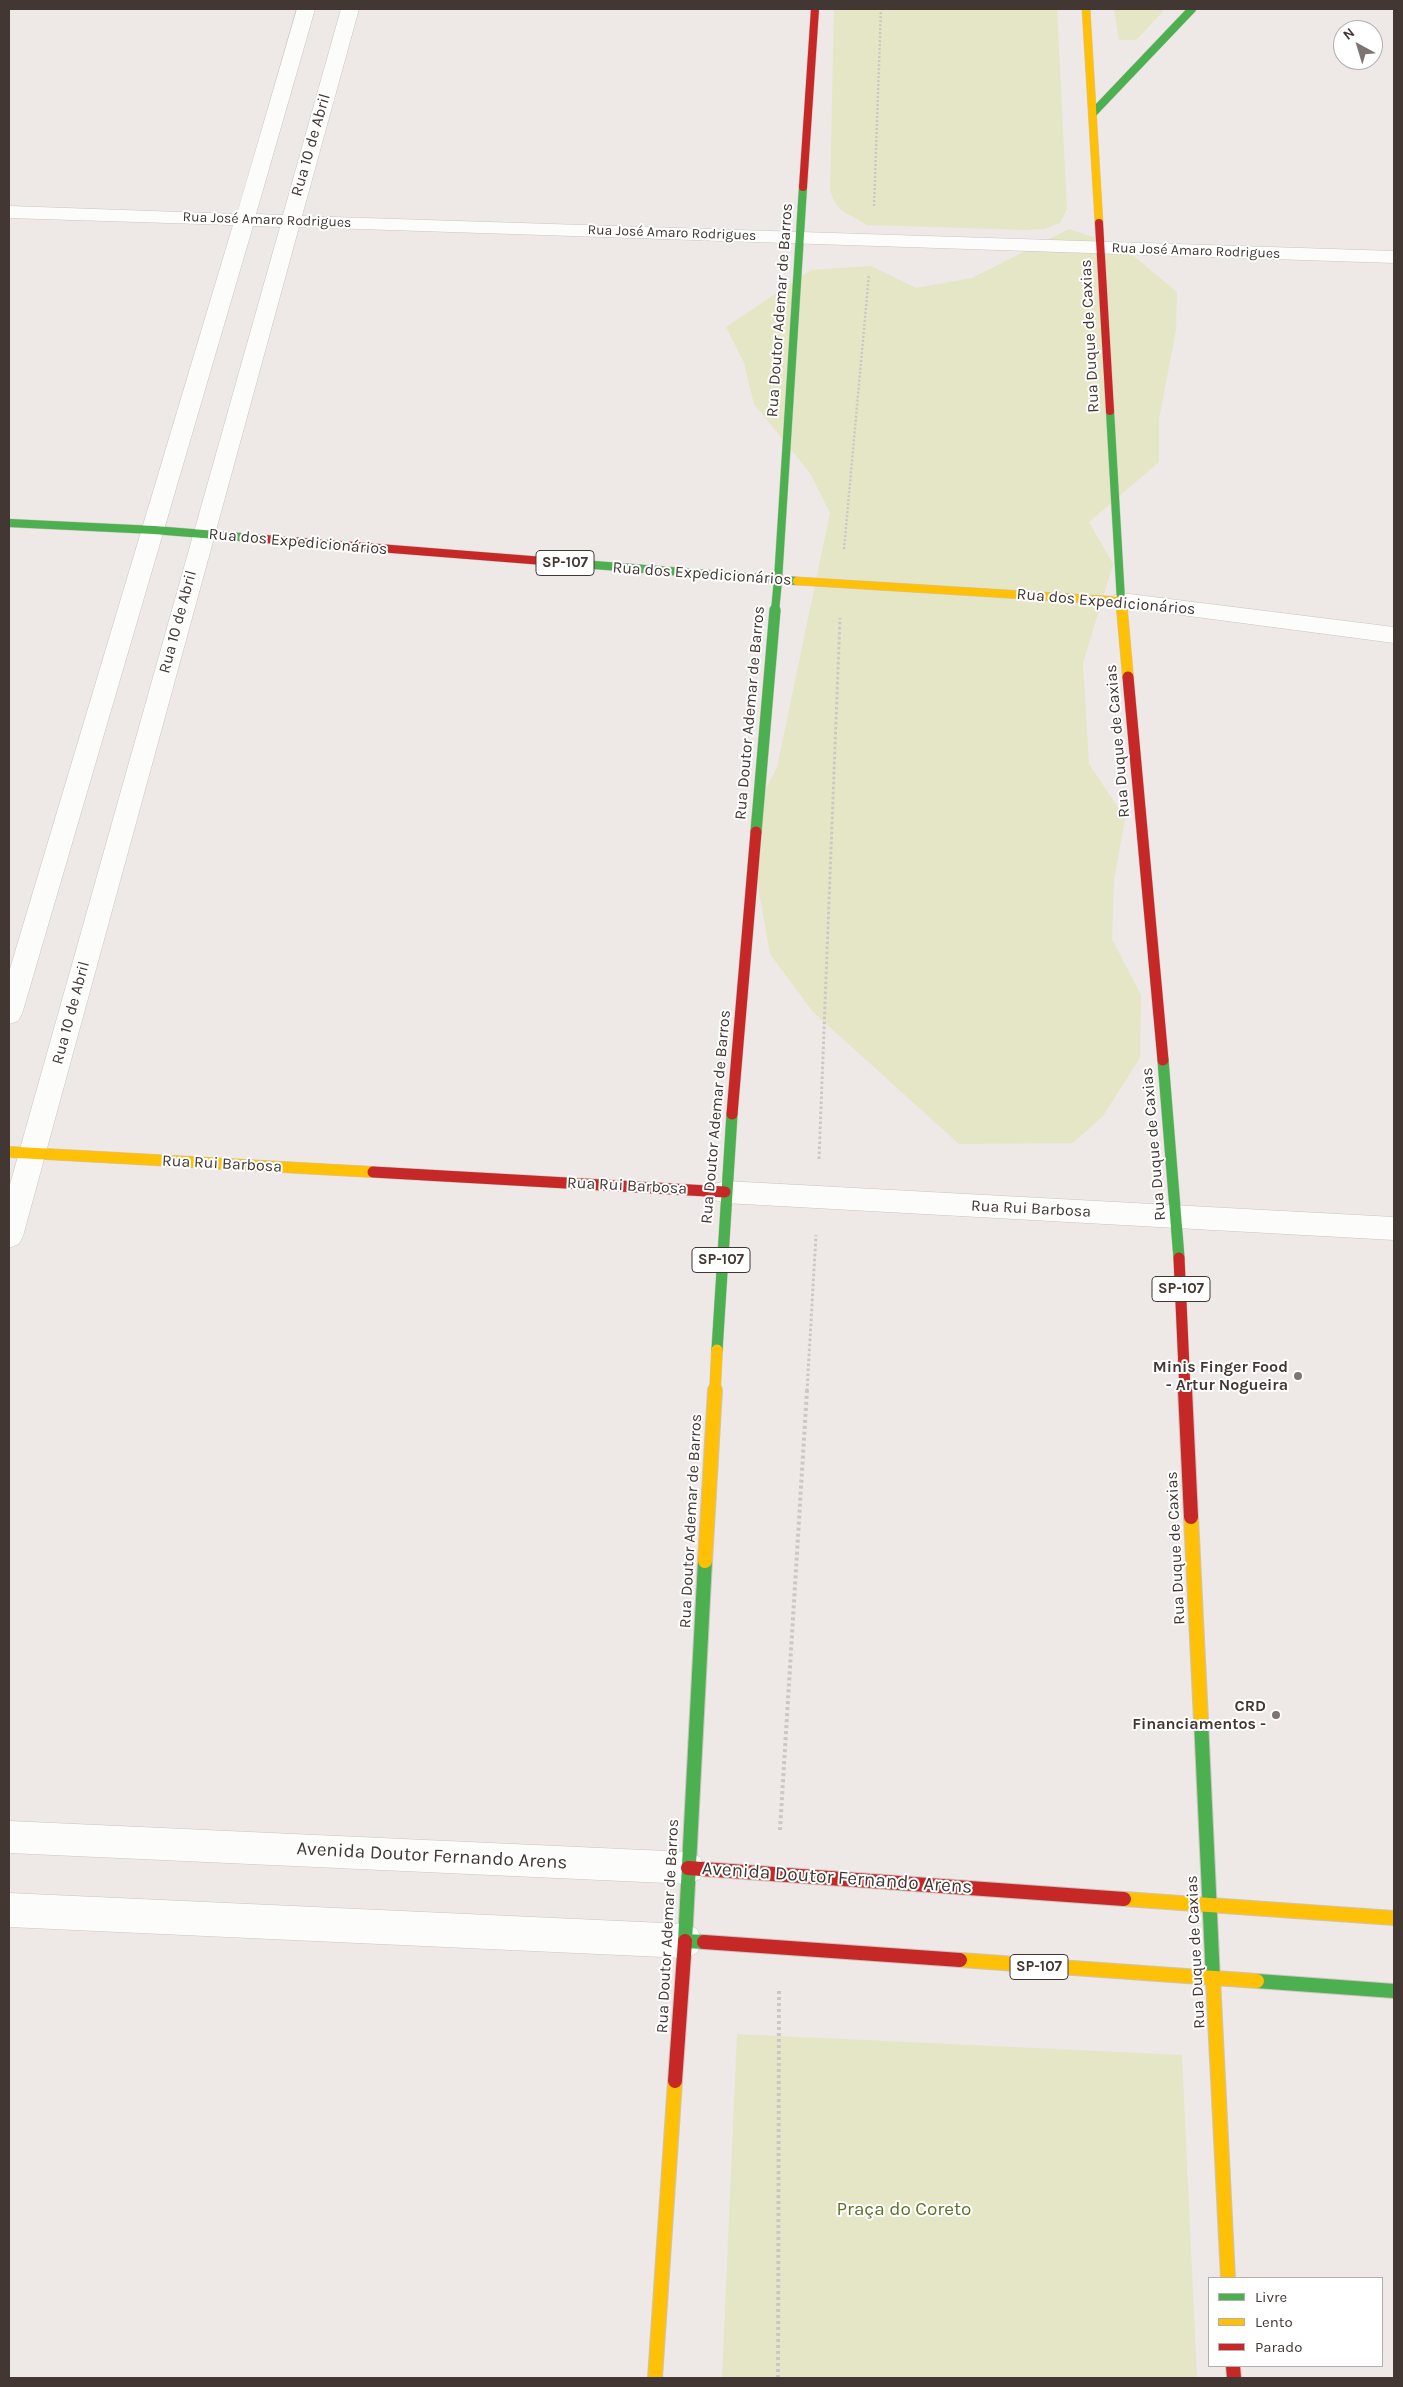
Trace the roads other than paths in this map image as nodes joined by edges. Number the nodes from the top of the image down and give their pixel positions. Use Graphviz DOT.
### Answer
graph roads {
  1 [pos="306,9"];
  2 [pos="350,9"];
  3 [pos="815,9"];
  4 [pos="1086,9"];
  5 [pos="1192,9"];
  6 [pos="1093,113"];
  7 [pos="9,212"];
  8 [pos="245,220"];
  9 [pos="290,221"];
  10 [pos="800,237"];
  11 [pos="1101,247"];
  12 [pos="1394,257"];
  13 [pos="9,523"];
  14 [pos="154,530"];
  15 [pos="202,534"];
  16 [pos="778,580"];
  17 [pos="1121,600"];
  18 [pos="1394,635"];
  19 [pos="9,1014"];
  20 [pos="9,1152"];
  21 [pos="32,1153"];
  22 [pos="725,1192"];
  23 [pos="1177,1218"];
  24 [pos="1394,1229"];
  25 [pos="9,1236"];
  26 [pos="9,1837"];
  27 [pos="688,1868"];
  28 [pos="1210,1905"];
  29 [pos="9,1910"];
  30 [pos="1394,1918"];
  31 [pos="684,1941"];
  32 [pos="1213,1979"];
  33 [pos="1394,1991"];
  34 [pos="1228,2277"];
  35 [pos="655,2378"];
  1 -- 8 [label="street"];
  2 -- 9 [label="street, Rua 10 de Abril"];
  3 -- 10 [label="main road, Rua Doutor Ademar de Barros"];
  4 -- 6 [label="main road, Rua Duque de Caxias"];
  5 -- 6 [label="main road"];
  6 -- 11 [label="main road, Rua Duque de Caxias"];
  7 -- 8 [label="street, Rua José Amaro Rodrigues"];
  8 -- 9 [label="street, Rua José Amaro Rodrigues"];
  8 -- 14 [label="street"];
  9 -- 10 [label="street, Rua José Amaro Rodrigues"];
  9 -- 15 [label="street, Rua 10 de Abril"];
  10 -- 11 [label="street, Rua José Amaro Rodrigues"];
  10 -- 16 [label="main road, Rua Doutor Ademar de Barros"];
  11 -- 12 [label="street, Rua José Amaro Rodrigues"];
  11 -- 17 [label="main road, Rua Duque de Caxias"];
  13 -- 14 [label="main road, Rua dos Expedicionários / SP-107"];
  14 -- 15 [label="main road, Rua dos Expedicionários / SP-107"];
  14 -- 19 [label="street"];
  15 -- 16 [label="main road, Rua dos Expedicionários / SP-107"];
  15 -- 21 [label="street, Rua 10 de Abril"];
  16 -- 17 [label="main road, Rua dos Expedicionários / SP-107"];
  16 -- 22 [label="main road, Rua Doutor Ademar de Barros / SP-107"];
  17 -- 18 [label="street, Rua dos Expedicionários"];
  17 -- 23 [label="main road, Rua Duque de Caxias / SP-107"];
  20 -- 21 [label="main road, Rua Rui Barbosa"];
  21 -- 22 [label="main road, Rua Rui Barbosa"];
  21 -- 25 [label="street, Rua 10 de Abril"];
  22 -- 23 [label="street, Rua Rui Barbosa"];
  22 -- 27 [label="main road, Rua Doutor Ademar de Barros / SP-107"];
  23 -- 24 [label="street, Rua Rui Barbosa"];
  23 -- 28 [label="main road, Rua Duque de Caxias / SP-107"];
  26 -- 27 [label="street, Avenida Doutor Fernando Arens"];
  27 -- 28 [label="main road, Avenida Doutor Fernando Arens"];
  27 -- 31 [label="main road, Rua Doutor Ademar de Barros / SP-107"];
  28 -- 30 [label="main road, Avenida Doutor Fernando Arens"];
  28 -- 32 [label="main road, Rua Duque de Caxias / SP-107"];
  29 -- 31 [label="street"];
  31 -- 32 [label="main road, SP-107"];
  31 -- 35 [label="main road, Rua Doutor Ademar de Barros"];
  32 -- 33 [label="main road, SP-107"];
  32 -- 34 [label="main road, Rua Duque de Caxias"];
}
